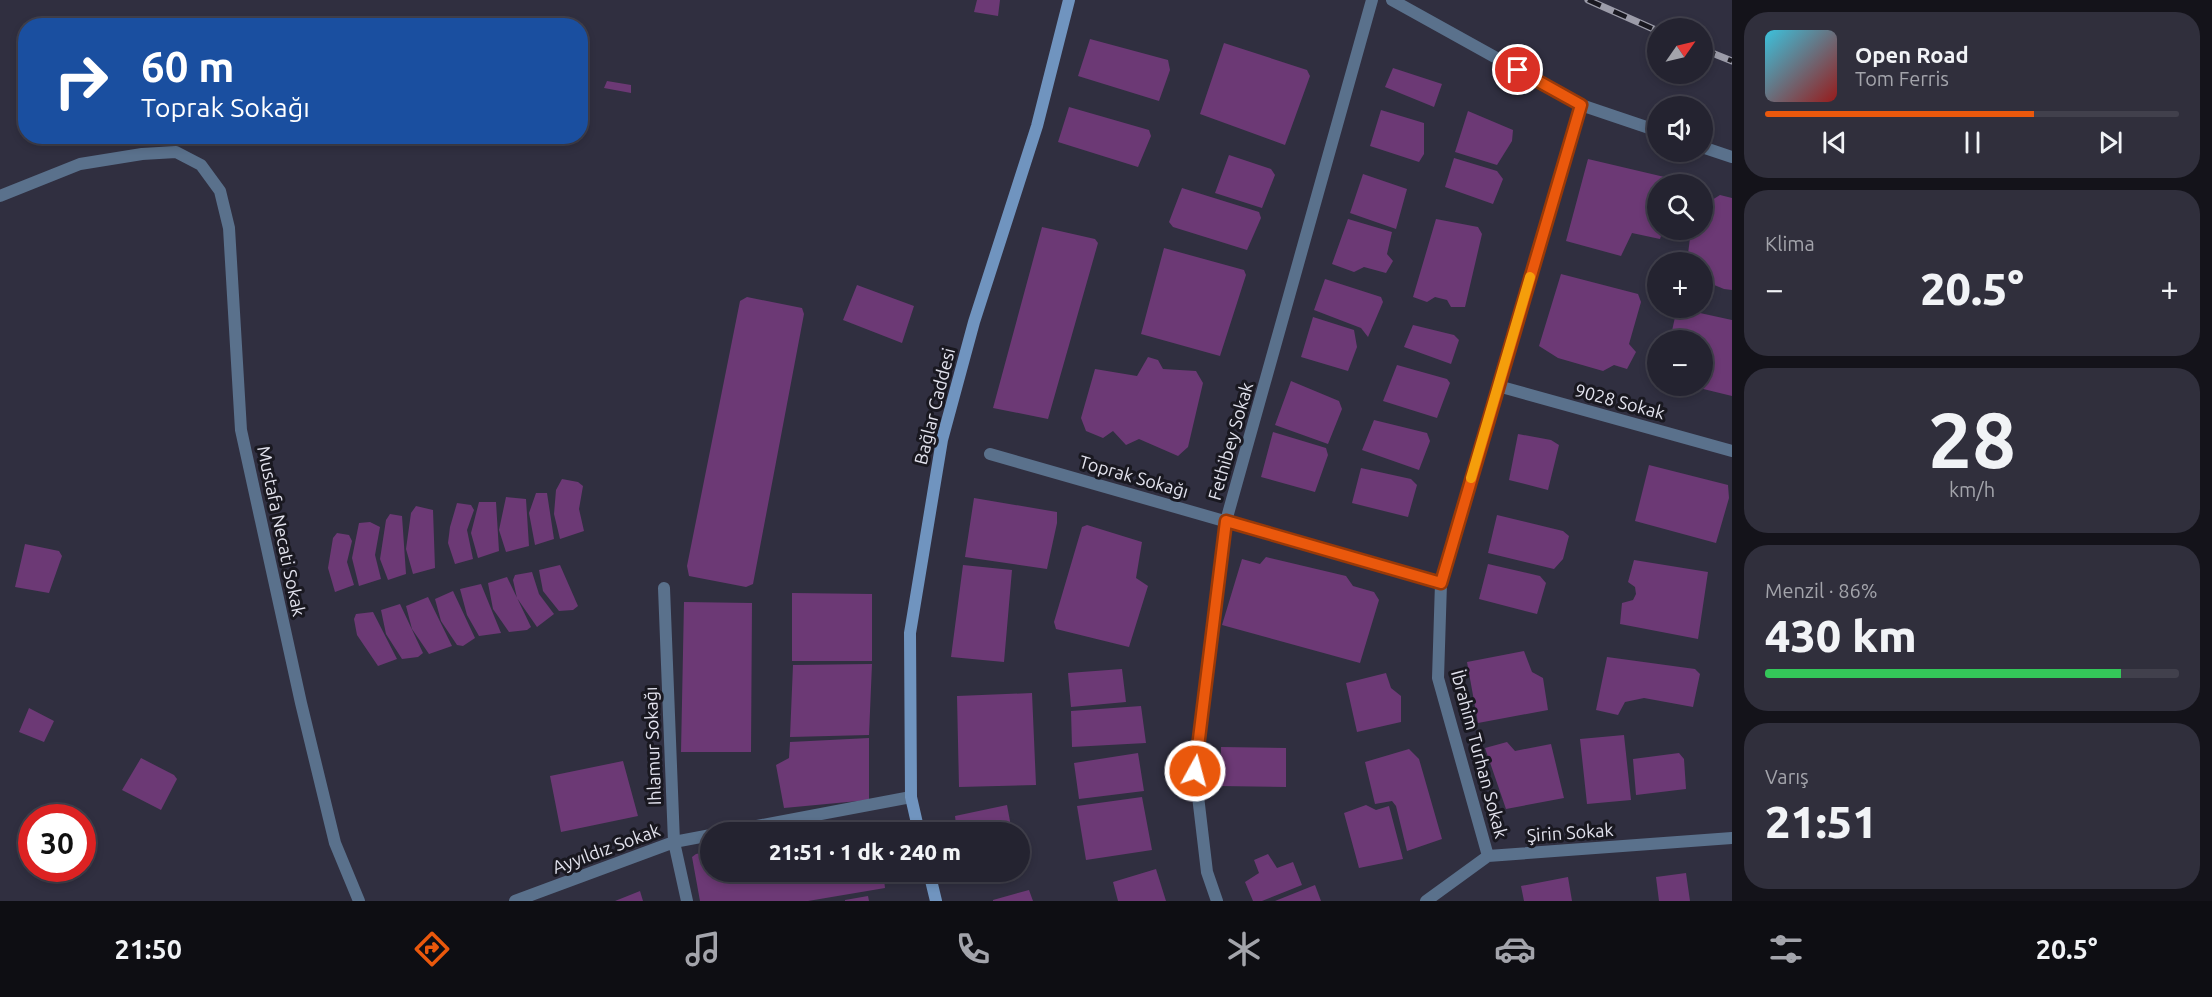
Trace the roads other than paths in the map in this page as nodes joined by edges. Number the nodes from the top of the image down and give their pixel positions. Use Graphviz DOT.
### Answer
graph roads {
  1 [pos="1069,0"];
  2 [pos="1372,0"];
  3 [pos="1392,0"];
  4 [pos="1581,105"];
  5 [pos="1647,127"];
  6 [pos="1713,151"];
  7 [pos="1732,157"];
  8 [pos="0,196"];
  9 [pos="1498,386"];
  10 [pos="1732,451"];
  11 [pos="990,454"];
  12 [pos="1226,521"];
  13 [pos="1441,583"];
  14 [pos="664,588"];
  15 [pos="911,797"];
  16 [pos="778,822"];
  17 [pos="917,822"];
  18 [pos="700,837"];
  19 [pos="1732,838"];
  20 [pos="674,842"];
  21 [pos="1488,856"];
  22 [pos="931,882"];
  23 [pos="360,901"];
  24 [pos="515,901"];
  25 [pos="687,901"];
  26 [pos="936,901"];
  27 [pos="1217,901"];
  28 [pos="1426,901"];
  1 -- 15 [label="main road, Bağlar Caddesi"];
  2 -- 12 [label="street, Fethibey Sokak"];
  3 -- 4 [label="street"];
  4 -- 5 [label="street"];
  4 -- 9 [label="street, İbrahim Turhan Sokak"];
  6 -- 7 [label="street"];
  8 -- 23 [label="street, Mustafa Necati Sokak"];
  9 -- 10 [label="street, 9028 Sokak"];
  9 -- 13 [label="street, İbrahim Turhan Sokak"];
  11 -- 12 [label="street, Toprak Sokağı"];
  12 -- 13 [label="street, Toprak Sokağı"];
  12 -- 27 [label="street, Fethibey Sokak"];
  13 -- 21 [label="street, İbrahim Turhan Sokak"];
  14 -- 20 [label="street, Ihlamur Sokağı"];
  15 -- 16 [label="street"];
  15 -- 17 [label="main road, Bağlar Caddesi"];
  18 -- 20 [label="street, Ayyıldız Sokak"];
  19 -- 21 [label="street, Şirin Sokak"];
  20 -- 24 [label="street, Ayyıldız Sokak"];
  20 -- 25 [label="street, Ihlamur Sokağı"];
  21 -- 28 [label="street"];
  22 -- 26 [label="main road"];
}
